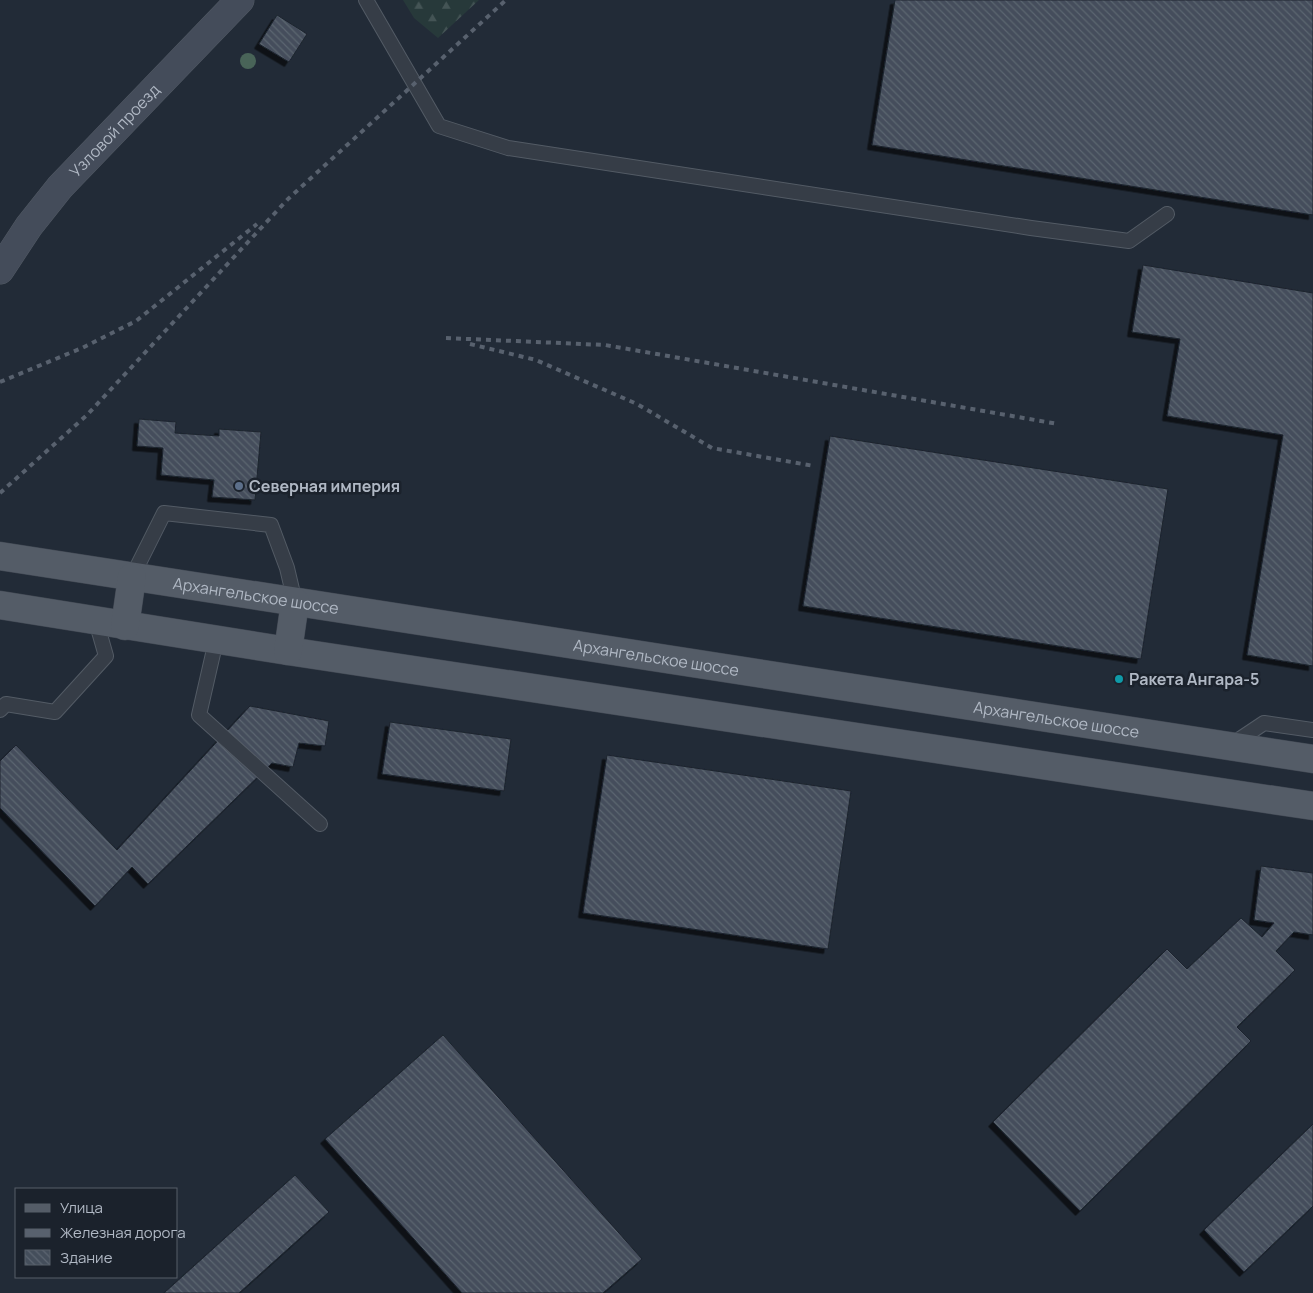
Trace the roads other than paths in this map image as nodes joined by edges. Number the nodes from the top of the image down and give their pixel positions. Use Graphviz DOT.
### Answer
graph roads {
  1 [pos="240,0"];
  2 [pos="366,0"];
  3 [pos="1167,214"];
  4 [pos="0,270"];
  5 [pos="0,556"];
  6 [pos="132,577"];
  7 [pos="295,602"];
  8 [pos="0,605"];
  9 [pos="96,621"];
  10 [pos="125,626"];
  11 [pos="215,645"];
  12 [pos="288,651"];
  13 [pos="0,710"];
  14 [pos="1313,730"];
  15 [pos="1229,746"];
  16 [pos="1313,759"];
  17 [pos="1313,806"];
  18 [pos="320,824"];
  1 -- 4 [label="street, Узловой проезд"];
  2 -- 3 [label="lane"];
  5 -- 6 [label="main road, Архангельское шоссе"];
  6 -- 7 [label="main road, Архангельское шоссе"];
  6 -- 7 [label="lane"];
  6 -- 10 [label="main road"];
  7 -- 12 [label="main road"];
  7 -- 15 [label="main road, Архангельское шоссе"];
  8 -- 9 [label="main road"];
  9 -- 10 [label="main road"];
  9 -- 13 [label="lane"];
  10 -- 12 [label="main road"];
  11 -- 18 [label="lane"];
  12 -- 17 [label="main road"];
  14 -- 15 [label="lane"];
  15 -- 16 [label="main road, Архангельское шоссе"];
}
